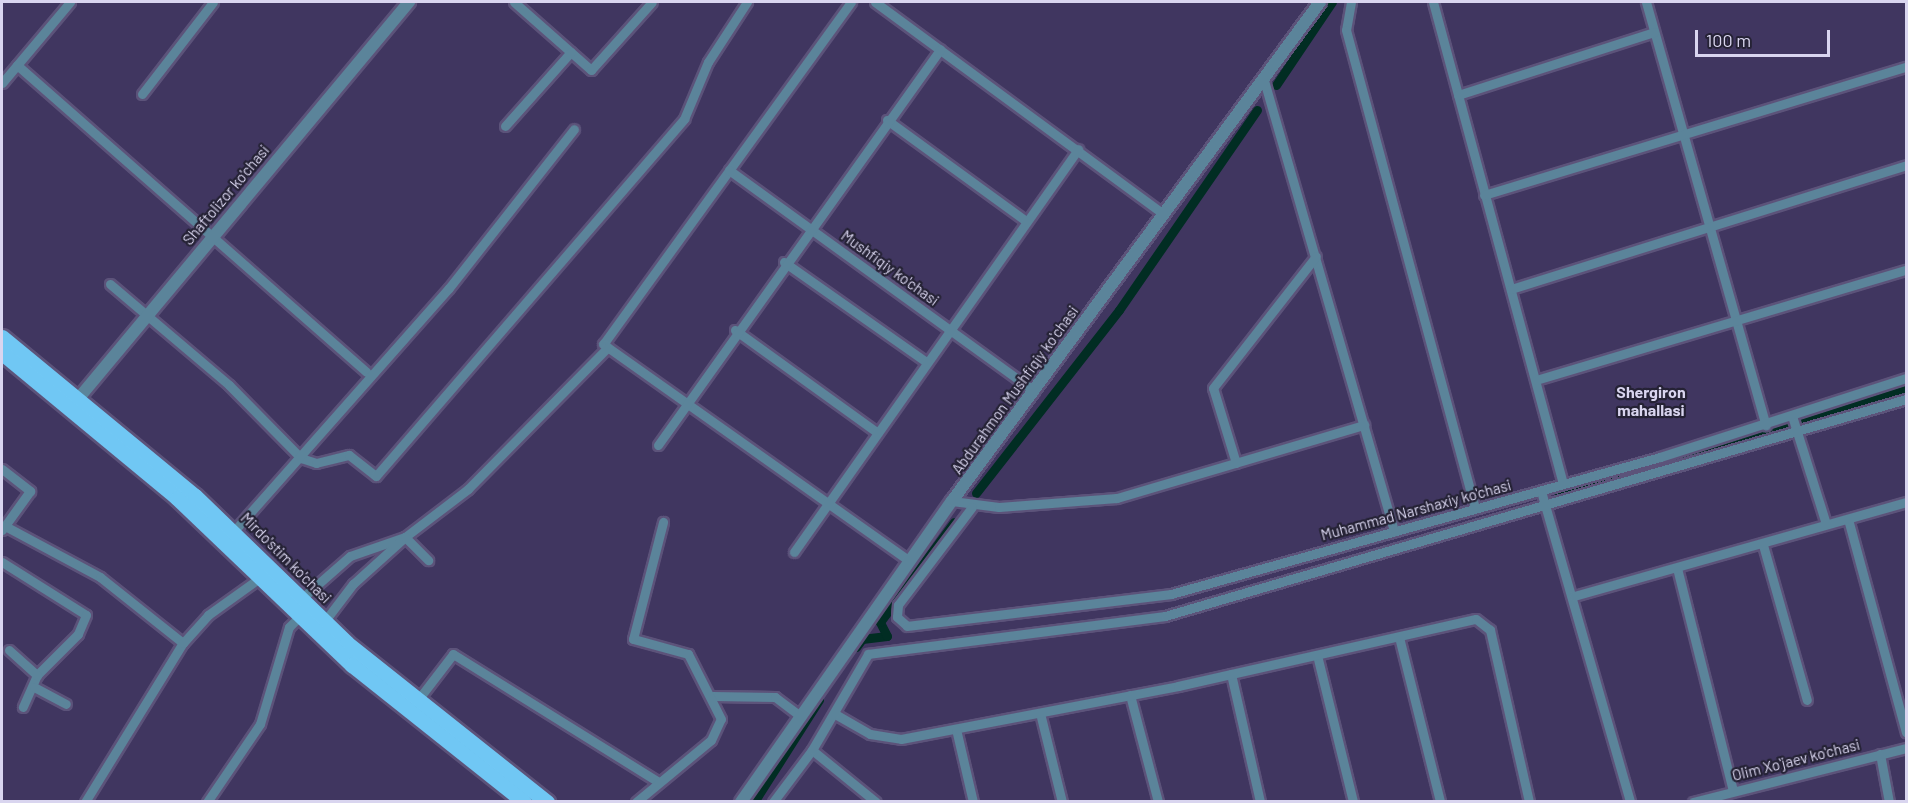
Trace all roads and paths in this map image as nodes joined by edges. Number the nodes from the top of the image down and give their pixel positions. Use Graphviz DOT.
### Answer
graph roads {
  1 [pos="70,2"];
  2 [pos="213,2"];
  3 [pos="409,2"];
  4 [pos="514,2"];
  5 [pos="652,2"];
  6 [pos="747,2"];
  7 [pos="851,2"];
  8 [pos="874,2"];
  9 [pos="1320,2"];
  10 [pos="1352,2"];
  11 [pos="1433,2"];
  12 [pos="1646,2"];
  13 [pos="1654,32"];
  14 [pos="939,49"];
  15 [pos="571,52"];
  16 [pos="17,65"];
  17 [pos="1906,67"];
  18 [pos="1263,76"];
  19 [pos="2,83"];
  20 [pos="141,94"];
  21 [pos="1458,94"];
  22 [pos="888,120"];
  23 [pos="505,126"];
  24 [pos="574,129"];
  25 [pos="1682,132"];
  26 [pos="1078,149"];
  27 [pos="1906,165"];
  28 [pos="729,170"];
  29 [pos="1484,195"];
  30 [pos="1162,213"];
  31 [pos="1026,221"];
  32 [pos="1709,227"];
  33 [pos="809,228"];
  34 [pos="212,236"];
  35 [pos="1316,256"];
  36 [pos="784,262"];
  37 [pos="1906,270"];
  38 [pos="110,284"];
  39 [pos="1511,290"];
  40 [pos="145,315"];
  41 [pos="1736,321"];
  42 [pos="949,328"];
  43 [pos="735,330"];
  44 [pos="2,337"];
  45 [pos="608,347"];
  46 [pos="2,353"];
  47 [pos="925,361"];
  48 [pos="366,372"];
  49 [pos="1906,378"];
  50 [pos="1536,380"];
  51 [pos="1034,391"];
  52 [pos="687,399"];
  53 [pos="1906,399"];
  54 [pos="73,405"];
  55 [pos="1792,416"];
  56 [pos="1364,425"];
  57 [pos="1766,425"];
  58 [pos="875,431"];
  59 [pos="1797,433"];
  60 [pos="658,445"];
  61 [pos="302,458"];
  62 [pos="1236,463"];
  63 [pos="2,469"];
  64 [pos="1563,484"];
  65 [pos="1541,491"];
  66 [pos="828,501"];
  67 [pos="952,501"];
  68 [pos="1906,501"];
  69 [pos="972,507"];
  70 [pos="1546,507"];
  71 [pos="1475,508"];
  72 [pos="1848,519"];
  73 [pos="663,522"];
  74 [pos="1826,524"];
  75 [pos="3,528"];
  76 [pos="234,531"];
  77 [pos="1394,531"];
  78 [pos="405,537"];
  79 [pos="1763,545"];
  80 [pos="794,552"];
  81 [pos="428,560"];
  82 [pos="909,561"];
  83 [pos="2,562"];
  84 [pos="1677,568"];
  85 [pos="261,577"];
  86 [pos="1574,596"];
  87 [pos="303,607"];
  88 [pos="324,622"];
  89 [pos="1399,637"];
  90 [pos="183,643"];
  91 [pos="9,650"];
  92 [pos="1317,655"];
  93 [pos="1231,674"];
  94 [pos="38,675"];
  95 [pos="34,687"];
  96 [pos="1130,695"];
  97 [pos="712,696"];
  98 [pos="1807,700"];
  99 [pos="417,701"];
  100 [pos="66,704"];
  101 [pos="23,706"];
  102 [pos="1040,712"];
  103 [pos="835,714"];
  104 [pos="800,716"];
  105 [pos="956,729"];
  106 [pos="1906,732"];
  107 [pos="1906,748"];
  108 [pos="812,750"];
  109 [pos="1880,754"];
  110 [pos="657,781"];
  111 [pos="1733,792"];
  112 [pos="85,801"];
  113 [pos="207,801"];
  114 [pos="524,801"];
  115 [pos="547,801"];
  116 [pos="636,801"];
  117 [pos="741,801"];
  118 [pos="773,801"];
  119 [pos="876,801"];
  120 [pos="973,801"];
  121 [pos="1062,801"];
  122 [pos="1158,801"];
  123 [pos="1260,801"];
  124 [pos="1353,801"];
  125 [pos="1440,801"];
  126 [pos="1529,801"];
  127 [pos="1630,801"];
  128 [pos="1693,801"];
  129 [pos="1889,801"];
  1 -- 16 [label="street"];
  2 -- 20 [label="street"];
  3 -- 34 [label="street, Shaftolizor ko'chasi"];
  4 -- 15 [label="street"];
  5 -- 15 [label="street"];
  6 -- 61 [label="street"];
  7 -- 28 [label="street"];
  8 -- 14 [label="street"];
  9 -- 18 [label="street, Abdurahmon Mushfiqiy koʻchasi"];
  10 -- 71 [label="street"];
  11 -- 21 [label="street"];
  12 -- 13 [label="street"];
  13 -- 21 [label="street"];
  13 -- 25 [label="street"];
  14 -- 22 [label="street"];
  14 -- 26 [label="street"];
  15 -- 23 [label="street"];
  16 -- 19 [label="street"];
  16 -- 34 [label="street"];
  17 -- 25 [label="street"];
  18 -- 30 [label="street, Abdurahmon Mushfiqiy koʻchasi"];
  18 -- 35 [label="street"];
  21 -- 29 [label="street"];
  22 -- 31 [label="street"];
  22 -- 33 [label="street"];
  24 -- 61 [label="street"];
  25 -- 29 [label="street"];
  25 -- 32 [label="street"];
  26 -- 30 [label="street"];
  26 -- 31 [label="street"];
  27 -- 32 [label="street"];
  28 -- 33 [label="street, Mushfiqiy ko'chasi"];
  28 -- 45 [label="street"];
  29 -- 39 [label="street"];
  30 -- 51 [label="street, Abdurahmon Mushfiqiy koʻchasi"];
  31 -- 42 [label="street"];
  32 -- 39 [label="street"];
  32 -- 41 [label="street"];
  33 -- 36 [label="street"];
  33 -- 42 [label="street, Mushfiqiy ko'chasi"];
  34 -- 40 [label="street, Shaftolizor ko'chasi"];
  34 -- 48 [label="street"];
  35 -- 56 [label="street"];
  35 -- 62 [label="street"];
  36 -- 43 [label="street"];
  36 -- 47 [label="street"];
  37 -- 41 [label="street"];
  38 -- 40 [label="street"];
  39 -- 50 [label="street"];
  40 -- 54 [label="street, Shaftolizor ko'chasi"];
  40 -- 61 [label="street"];
  41 -- 50 [label="street"];
  41 -- 57 [label="street"];
  42 -- 47 [label="street"];
  42 -- 51 [label="street, Mushfiqiy ko'chasi"];
  43 -- 52 [label="street"];
  43 -- 58 [label="street"];
  44 -- 54 [label="main road, Mirdo'stim ko'chasi"];
  45 -- 52 [label="street"];
  45 -- 78 [label="street"];
  46 -- 54 [label="main road, Mirdo'stim ko'chasi"];
  47 -- 58 [label="street"];
  49 -- 55 [label="street, Muhammad Narshaxiy ko'chasi"];
  50 -- 64 [label="street"];
  51 -- 67 [label="street, Abdurahmon Mushfiqiy koʻchasi"];
  52 -- 60 [label="street"];
  52 -- 66 [label="street"];
  53 -- 59 [label="street"];
  54 -- 76 [label="main road, Mirdo'stim ko'chasi"];
  54 -- 85 [label="main road, Mirdo'stim ko'chasi"];
  55 -- 57 [label="street, Muhammad Narshaxiy ko'chasi"];
  55 -- 59 [label="street"];
  56 -- 62 [label="street"];
  56 -- 77 [label="street"];
  57 -- 64 [label="street, Muhammad Narshaxiy ko'chasi"];
  58 -- 66 [label="street"];
  59 -- 70 [label="street"];
  59 -- 74 [label="street"];
  61 -- 76 [label="street"];
  62 -- 69 [label="street"];
  63 -- 75 [label="street"];
  64 -- 65 [label="street, Muhammad Narshaxiy ko'chasi"];
  65 -- 70 [label="street"];
  65 -- 71 [label="street, Muhammad Narshaxiy ko'chasi"];
  66 -- 80 [label="street"];
  66 -- 82 [label="street"];
  67 -- 69 [label="street"];
  67 -- 82 [label="street, Abdurahmon Mushfiqiy koʻchasi"];
  68 -- 72 [label="street"];
  69 -- 77 [label="street, Muhammad Narshaxiy ko'chasi"];
  70 -- 86 [label="street"];
  70 -- 103 [label="street"];
  71 -- 77 [label="street, Muhammad Narshaxiy ko'chasi"];
  72 -- 74 [label="street"];
  72 -- 106 [label="street"];
  73 -- 97 [label="street"];
  74 -- 79 [label="street"];
  75 -- 90 [label="street"];
  76 -- 87 [label="main road, Mirdo'stim ko'chasi"];
  78 -- 81 [label="street"];
  78 -- 87 [label="street"];
  78 -- 88 [label="street"];
  79 -- 84 [label="street"];
  79 -- 98 [label="street"];
  82 -- 104 [label="street, Abdurahmon Mushfiqiy koʻchasi"];
  83 -- 94 [label="street"];
  84 -- 86 [label="street"];
  84 -- 111 [label="street"];
  85 -- 87 [label="main road, Mirdo'stim ko'chasi"];
  85 -- 90 [label="street"];
  86 -- 127 [label="street"];
  87 -- 88 [label="main road, Mirdo'stim ko'chasi"];
  87 -- 113 [label="street"];
  87 -- 114 [label="main road, Mirdo'stim ko'chasi"];
  88 -- 99 [label="main road, Mirdo'stim ko'chasi"];
  89 -- 92 [label="street"];
  89 -- 125 [label="street"];
  89 -- 126 [label="street"];
  90 -- 112 [label="street"];
  91 -- 94 [label="street"];
  92 -- 93 [label="street"];
  92 -- 124 [label="street"];
  93 -- 96 [label="street"];
  93 -- 123 [label="street"];
  94 -- 95 [label="street"];
  95 -- 100 [label="street"];
  95 -- 101 [label="street"];
  96 -- 102 [label="street"];
  96 -- 122 [label="street"];
  97 -- 104 [label="street"];
  97 -- 110 [label="street"];
  99 -- 110 [label="street"];
  99 -- 115 [label="main road, Mirdo'stim ko'chasi"];
  102 -- 105 [label="street"];
  102 -- 121 [label="street"];
  103 -- 105 [label="street"];
  103 -- 108 [label="street"];
  104 -- 117 [label="street, Abdurahmon Mushfiqiy koʻchasi"];
  105 -- 120 [label="street"];
  107 -- 109 [label="street, Olim Xoʻjaev ko'chasi"];
  108 -- 118 [label="street"];
  108 -- 119 [label="street"];
  109 -- 111 [label="street, Olim Xoʻjaev ko'chasi"];
  109 -- 129 [label="street"];
  110 -- 116 [label="street"];
  111 -- 128 [label="street, Olim Xoʻjaev ko'chasi"];
}
